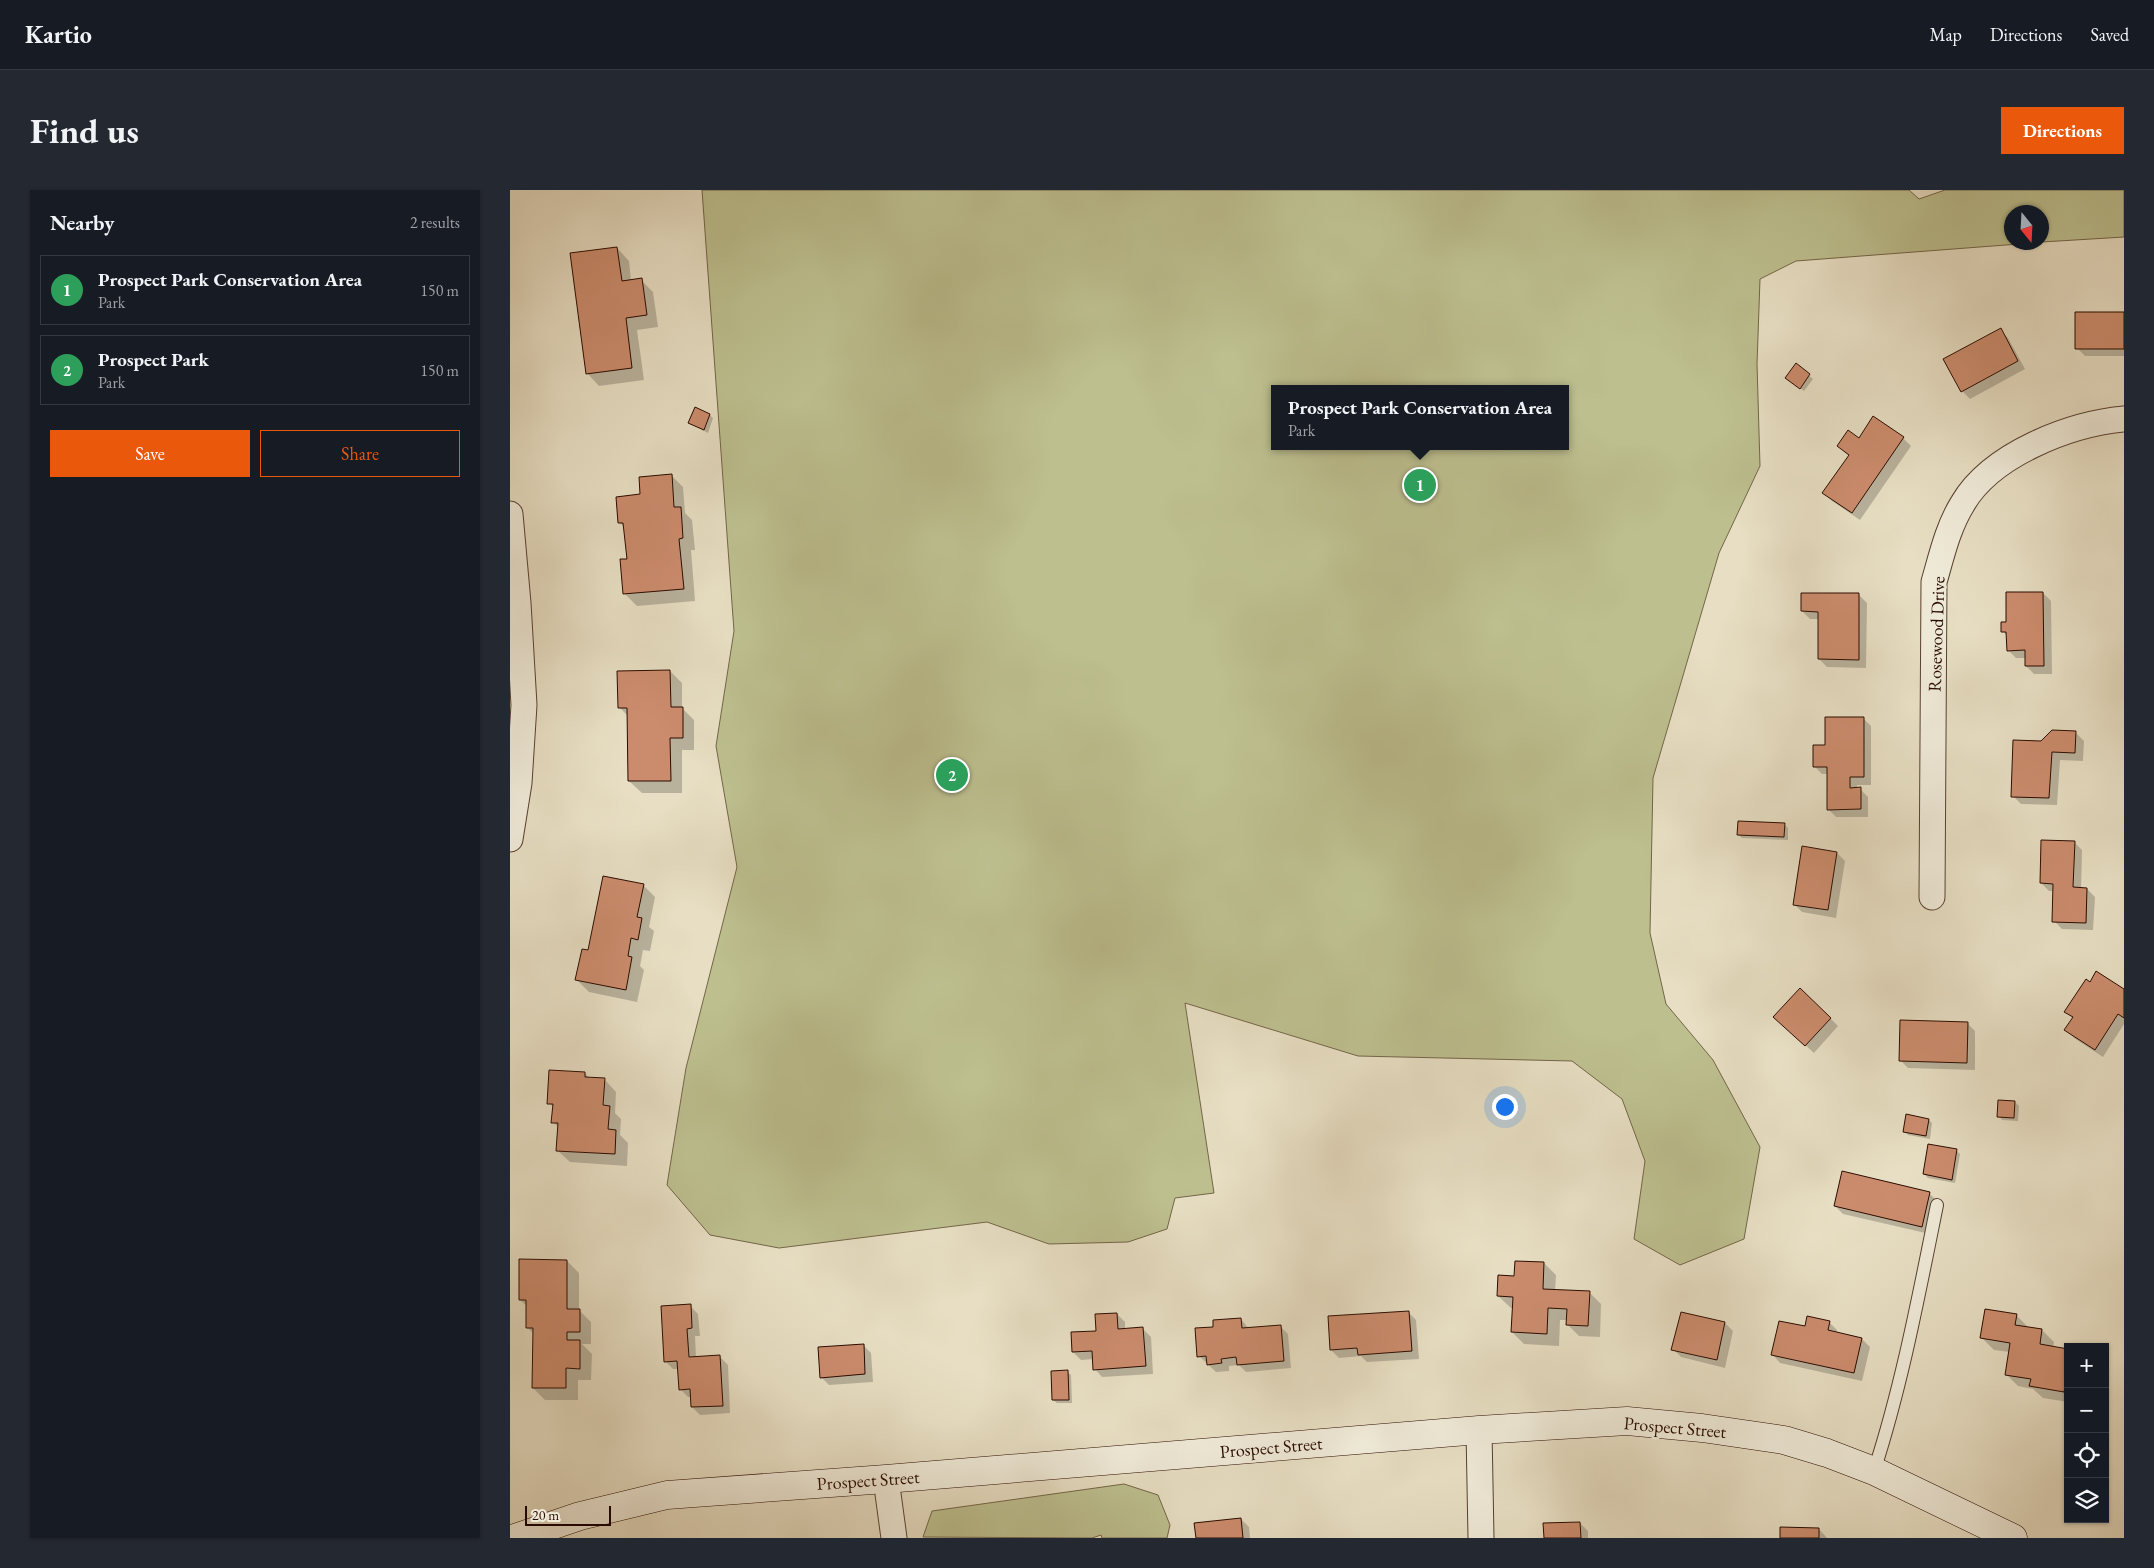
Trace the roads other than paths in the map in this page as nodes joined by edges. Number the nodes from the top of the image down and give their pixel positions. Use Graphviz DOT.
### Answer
graph roads {
  1 [pos="2124,419"];
  2 [pos="510,514"];
  3 [pos="510,839"];
  4 [pos="1932,898"];
  5 [pos="1937,1205"];
  6 [pos="1479,1430"];
  7 [pos="1874,1471"];
  8 [pos="886,1479"];
  9 [pos="515,1538"];
  10 [pos="894,1538"];
  11 [pos="1481,1538"];
  12 [pos="2013,1538"];
  1 -- 4 [label="street, Rosewood Drive"];
  2 -- 3 [label="street"];
  5 -- 7 [label="lane"];
  6 -- 7 [label="main road, Prospect Street"];
  6 -- 8 [label="main road, Prospect Street"];
  6 -- 11 [label="street"];
  7 -- 12 [label="main road, Prospect Street"];
  8 -- 9 [label="main road, Prospect Street"];
  8 -- 10 [label="street"];
}
